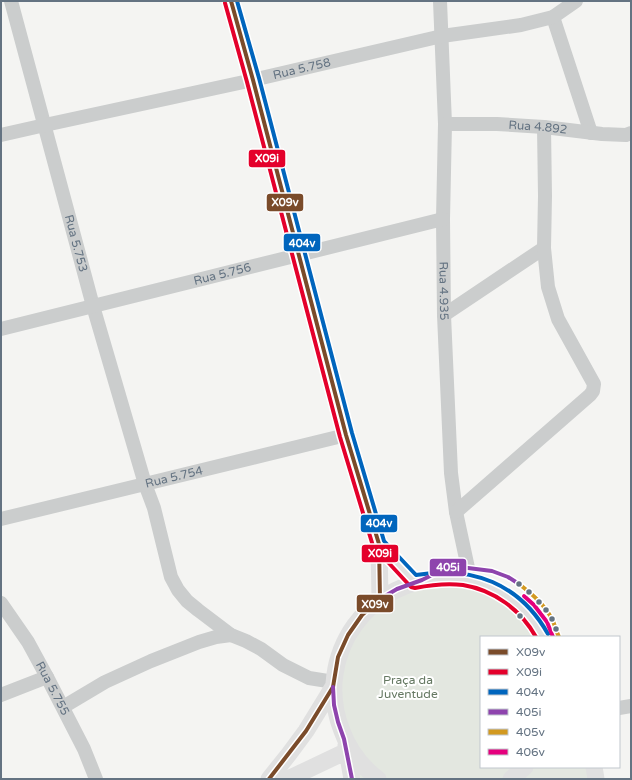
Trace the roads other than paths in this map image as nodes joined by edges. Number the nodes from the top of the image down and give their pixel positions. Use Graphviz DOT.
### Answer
graph roads {
  1 [pos="11,1"];
  2 [pos="231,1"];
  3 [pos="440,1"];
  4 [pos="576,1"];
  5 [pos="553,17"];
  6 [pos="442,36"];
  7 [pos="253,80"];
  8 [pos="445,124"];
  9 [pos="44,125"];
  10 [pos="544,127"];
  11 [pos="592,133"];
  12 [pos="631,133"];
  13 [pos="1,135"];
  14 [pos="444,219"];
  15 [pos="544,248"];
  16 [pos="299,254"];
  17 [pos="93,306"];
  18 [pos="444,315"];
  19 [pos="1,329"];
  20 [pos="346,435"];
  21 [pos="145,484"];
  22 [pos="456,512"];
  23 [pos="1,519"];
  24 [pos="379,544"];
  25 [pos="466,580"];
  26 [pos="414,582"];
  27 [pos="380,599"];
  28 [pos="1,603"];
  29 [pos="231,635"];
  30 [pos="542,636"];
  31 [pos="47,677"];
  32 [pos="333,684"];
  33 [pos="1,695"];
  34 [pos="631,706"];
  35 [pos="63,707"];
  36 [pos="620,708"];
  37 [pos="346,745"];
  38 [pos="524,768"];
  39 [pos="594,768"];
  40 [pos="96,779"];
  41 [pos="268,779"];
  42 [pos="288,779"];
  43 [pos="352,779"];
  44 [pos="372,779"];
  45 [pos="511,779"];
  46 [pos="596,779"];
  1 -- 9 [label="street, Rua 5.753"];
  2 -- 7 [label="main road"];
  3 -- 6 [label="street, Rua 4.935"];
  4 -- 5 [label="street, Rua 5.758"];
  5 -- 6 [label="street, Rua 5.758"];
  5 -- 11 [label="street"];
  6 -- 7 [label="street, Rua 5.758"];
  6 -- 8 [label="street, Rua 4.935"];
  7 -- 9 [label="street, Rua 5.758"];
  7 -- 16 [label="main road"];
  8 -- 10 [label="street, Rua 4.892"];
  8 -- 14 [label="street, Rua 4.935"];
  9 -- 13 [label="street, Rua 5.758"];
  9 -- 17 [label="street, Rua 5.753"];
  10 -- 11 [label="street, Rua 4.892"];
  10 -- 15 [label="street"];
  11 -- 12 [label="street, Rua 4.892"];
  14 -- 16 [label="street, Rua 5.756"];
  14 -- 18 [label="street, Rua 4.935"];
  15 -- 18 [label="street"];
  15 -- 22 [label="street"];
  16 -- 17 [label="street, Rua 5.756"];
  16 -- 20 [label="main road"];
  17 -- 19 [label="street, Rua 5.756"];
  17 -- 21 [label="street, Rua 5.753"];
  18 -- 22 [label="street, Rua 4.935"];
  20 -- 21 [label="street, Rua 5.754"];
  20 -- 24 [label="main road"];
  21 -- 23 [label="street, Rua 5.754"];
  21 -- 29 [label="street, Rua 5.753"];
  22 -- 25 [label="street, Rua 4.935"];
  24 -- 26 [label="main road"];
  24 -- 27 [label="main road"];
  25 -- 26 [label="main road"];
  25 -- 30 [label="main road"];
  26 -- 27 [label="main road"];
  27 -- 32 [label="main road"];
  28 -- 31 [label="street, Rua 5.755"];
  29 -- 32 [label="street, Rua 5.753"];
  29 -- 35 [label="street"];
  31 -- 33 [label="street"];
  31 -- 35 [label="street, Rua 5.755"];
  32 -- 37 [label="main road"];
  32 -- 41 [label="main road"];
  34 -- 36 [label="street"];
  35 -- 40 [label="street, Rua 5.755"];
  37 -- 42 [label="main road"];
  37 -- 43 [label="main road"];
  37 -- 44 [label="main road"];
  38 -- 45 [label="main road"];
  39 -- 46 [label="main road"];
}
